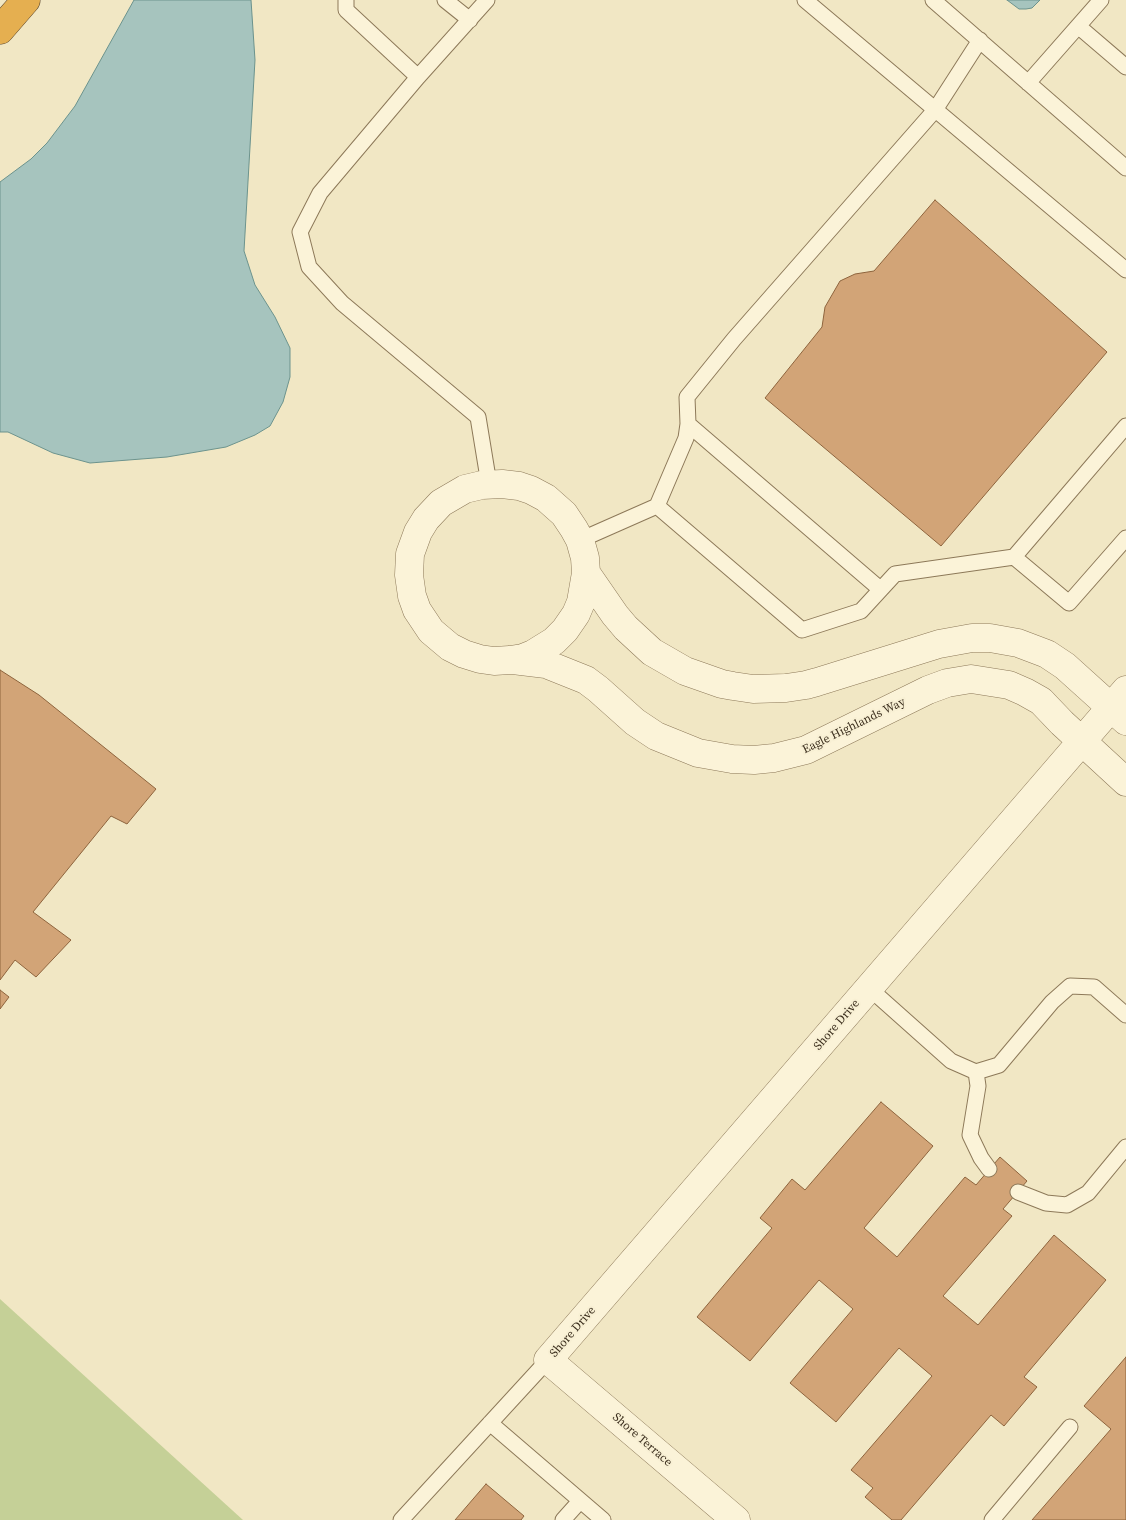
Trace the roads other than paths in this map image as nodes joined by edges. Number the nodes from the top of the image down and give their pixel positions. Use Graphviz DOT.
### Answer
graph roads {
  1 [pos="26,0"];
  2 [pos="346,0"];
  3 [pos="445,0"];
  4 [pos="487,0"];
  5 [pos="806,0"];
  6 [pos="933,0"];
  7 [pos="1101,0"];
  8 [pos="470,20"];
  9 [pos="1078,26"];
  10 [pos="0,30"];
  11 [pos="980,40"];
  12 [pos="1126,67"];
  13 [pos="418,77"];
  14 [pos="1028,83"];
  15 [pos="935,110"];
  16 [pos="1126,168"];
  17 [pos="1126,270"];
  18 [pos="688,424"];
  19 [pos="1126,426"];
  20 [pos="489,484"];
  21 [pos="656,506"];
  22 [pos="1126,538"];
  23 [pos="580,540"];
  24 [pos="1014,557"];
  25 [pos="586,573"];
  26 [pos="880,589"];
  27 [pos="510,660"];
  28 [pos="1121,706"];
  29 [pos="1082,740"];
  30 [pos="1126,782"];
  31 [pos="869,988"];
  32 [pos="1126,1015"];
  33 [pos="976,1072"];
  34 [pos="1126,1147"];
  35 [pos="989,1169"];
  36 [pos="1018,1192"];
  37 [pos="548,1360"];
  38 [pos="490,1423"];
  39 [pos="1070,1427"];
  40 [pos="580,1500"];
  41 [pos="401,1520"];
  42 [pos="563,1520"];
  43 [pos="603,1520"];
  44 [pos="736,1520"];
  45 [pos="992,1520"];
  1 -- 10 [label="highway"];
  2 -- 13 [label="lane"];
  3 -- 8 [label="lane"];
  4 -- 8 [label="lane"];
  5 -- 15 [label="lane"];
  6 -- 11 [label="lane"];
  7 -- 9 [label="lane"];
  8 -- 13 [label="lane"];
  9 -- 12 [label="lane"];
  9 -- 14 [label="lane"];
  11 -- 14 [label="lane"];
  11 -- 15 [label="lane"];
  13 -- 20 [label="lane"];
  14 -- 16 [label="lane"];
  15 -- 17 [label="lane"];
  15 -- 18 [label="lane"];
  18 -- 21 [label="lane"];
  18 -- 26 [label="lane"];
  19 -- 24 [label="lane"];
  20 -- 23 [label="street, Eagle Highlands Way"];
  20 -- 27 [label="street, Eagle Highlands Way"];
  21 -- 23 [label="lane"];
  21 -- 26 [label="lane"];
  22 -- 24 [label="lane"];
  23 -- 25 [label="street, Eagle Highlands Way"];
  24 -- 26 [label="lane"];
  25 -- 27 [label="street, Eagle Highlands Way"];
  25 -- 28 [label="street, Eagle Highlands Way"];
  27 -- 29 [label="street, Eagle Highlands Way"];
  28 -- 29 [label="street, Shore Drive"];
  29 -- 30 [label="street, Eagle Highlands Way"];
  29 -- 31 [label="street, Shore Drive"];
  31 -- 33 [label="lane"];
  31 -- 37 [label="street, Shore Drive"];
  32 -- 33 [label="lane"];
  33 -- 35 [label="lane"];
  34 -- 36 [label="lane"];
  37 -- 38 [label="lane"];
  37 -- 44 [label="street, Shore Terrace"];
  38 -- 40 [label="lane"];
  38 -- 41 [label="lane"];
  39 -- 45 [label="lane"];
  40 -- 42 [label="lane"];
  40 -- 43 [label="lane"];
}
